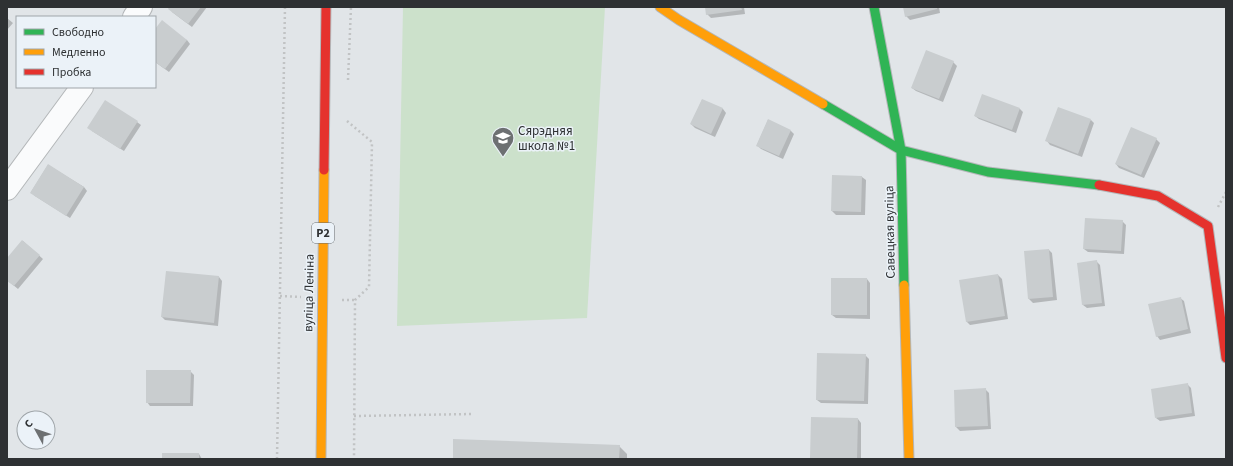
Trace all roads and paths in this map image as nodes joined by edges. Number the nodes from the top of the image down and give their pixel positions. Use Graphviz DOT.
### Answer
graph roads {
  1 [pos="141,7"];
  2 [pos="285,7"];
  3 [pos="326,7"];
  4 [pos="351,7"];
  5 [pos="660,7"];
  6 [pos="874,7"];
  7 [pos="135,16"];
  8 [pos="348,84"];
  9 [pos="81,88"];
  10 [pos="347,114"];
  11 [pos="901,150"];
  12 [pos="7,189"];
  13 [pos="1226,358"];
  14 [pos="473,414"];
  15 [pos="354,416"];
  16 [pos="277,459"];
  17 [pos="321,459"];
  18 [pos="354,459"];
  19 [pos="909,459"];
  1 -- 7 [label="street"];
  2 -- 16 [label="path"];
  3 -- 17 [label="street, вуліца Леніна / Р2"];
  4 -- 8 [label="path"];
  5 -- 11 [label="street"];
  6 -- 11 [label="street, Савецкая вуліца"];
  9 -- 12 [label="street"];
  10 -- 15 [label="path"];
  11 -- 13 [label="street"];
  11 -- 19 [label="street, Савецкая вуліца"];
  14 -- 15 [label="path"];
  15 -- 18 [label="path"];
}
